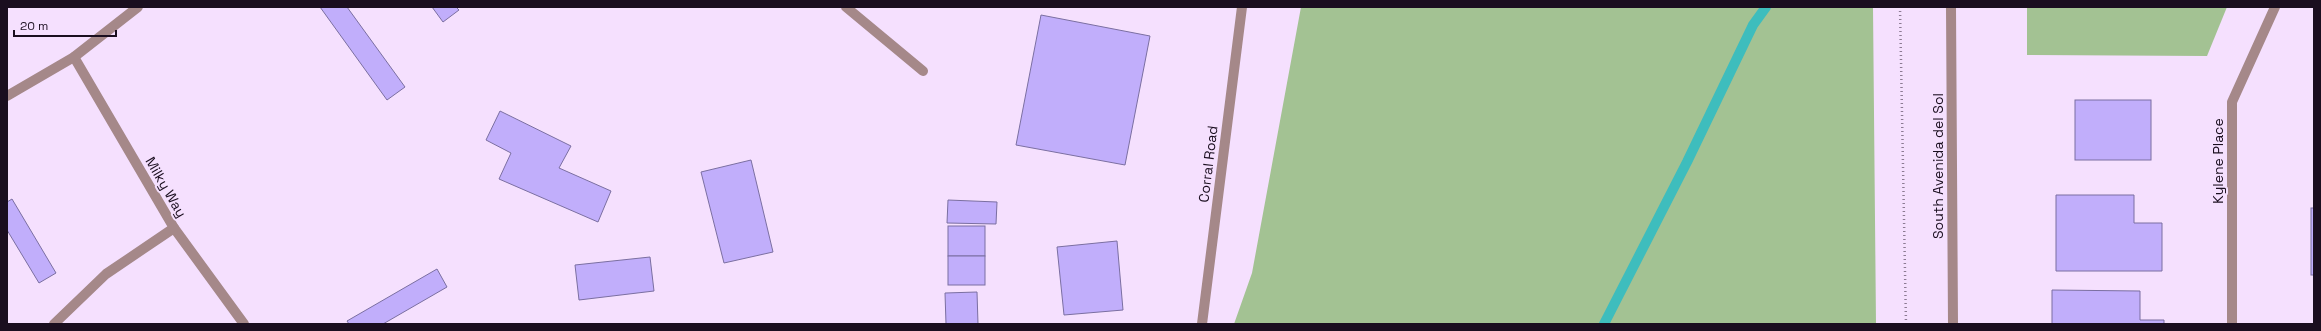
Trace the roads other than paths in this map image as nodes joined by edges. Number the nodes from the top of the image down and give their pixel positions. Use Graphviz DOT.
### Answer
graph roads {
  1 [pos="138,7"];
  2 [pos="846,7"];
  3 [pos="1242,7"];
  4 [pos="1951,7"];
  5 [pos="2275,7"];
  6 [pos="74,57"];
  7 [pos="923,71"];
  8 [pos="7,96"];
  9 [pos="174,228"];
  10 [pos="54,324"];
  11 [pos="244,324"];
  12 [pos="1202,324"];
  13 [pos="1953,324"];
  14 [pos="2232,324"];
  1 -- 6 [label="street"];
  2 -- 7 [label="street"];
  3 -- 12 [label="street, Corral Road"];
  4 -- 13 [label="street, South Avenida del Sol"];
  5 -- 14 [label="street, Kylene Place"];
  6 -- 8 [label="street"];
  6 -- 9 [label="street, Milky Way"];
  9 -- 10 [label="street"];
  9 -- 11 [label="street, Milky Way"];
}
